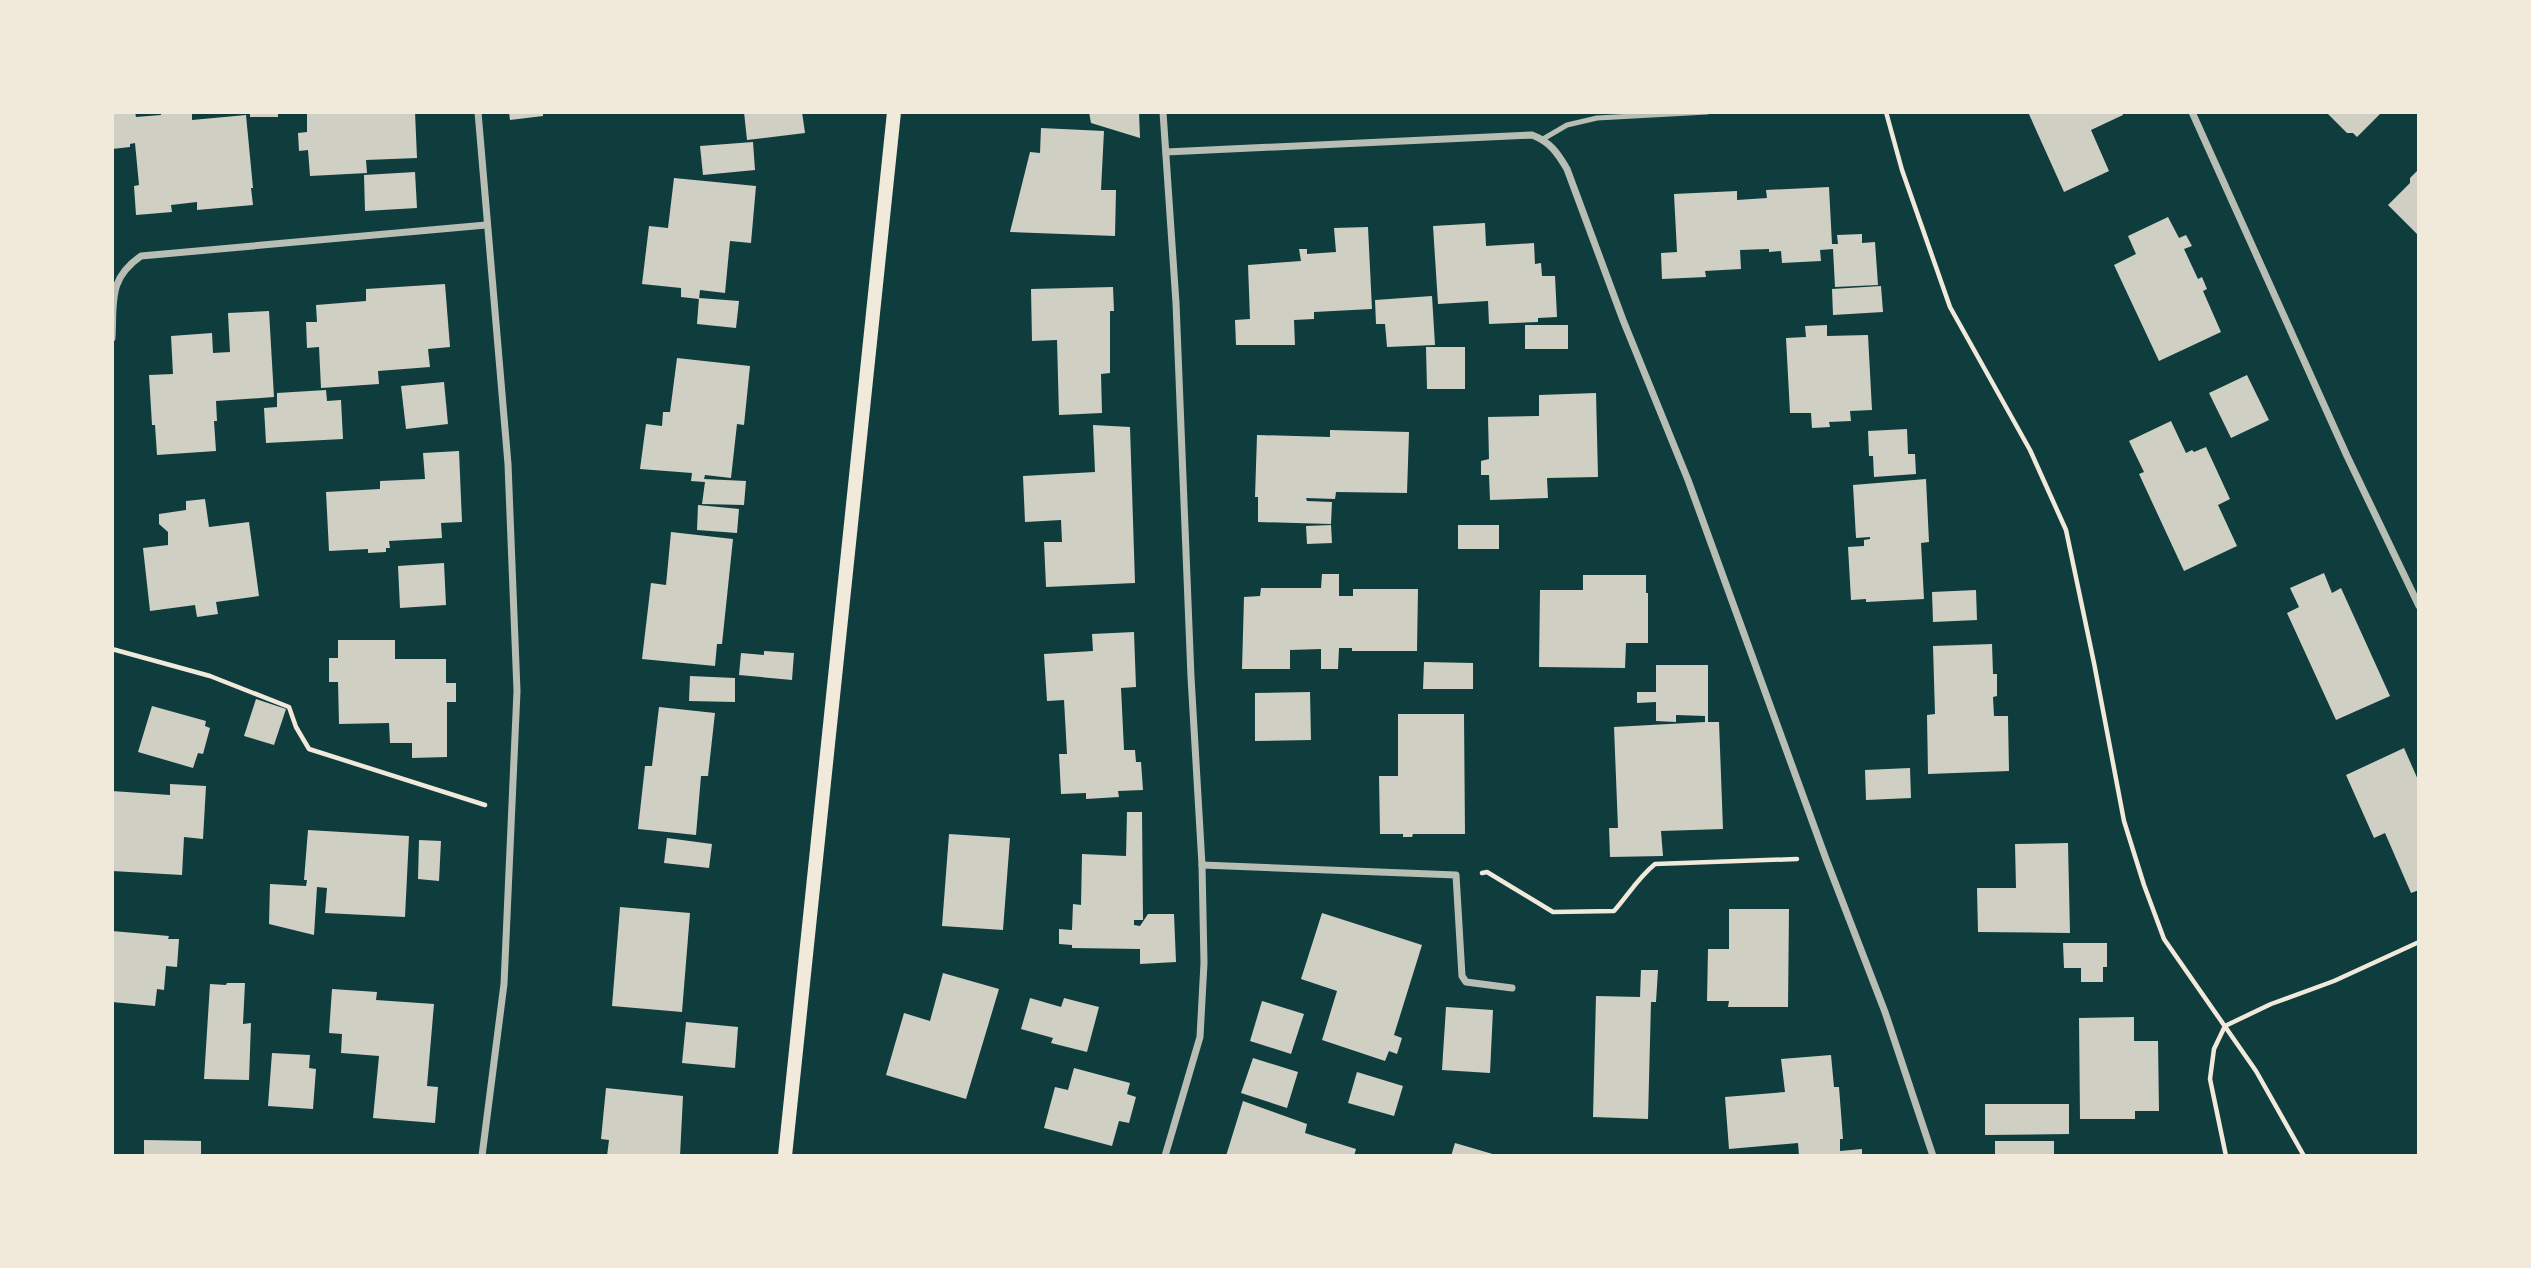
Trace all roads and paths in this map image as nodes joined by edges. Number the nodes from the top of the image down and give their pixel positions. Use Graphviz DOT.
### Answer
graph roads {
  1 [pos="478,112"];
  2 [pos="894,112"];
  3 [pos="1163,112"];
  4 [pos="1707,112"];
  5 [pos="1886,112"];
  6 [pos="2192,112"];
  7 [pos="1543,139"];
  8 [pos="1166,152"];
  9 [pos="486,225"];
  10 [pos="112,338"];
  11 [pos="2419,606"];
  12 [pos="112,649"];
  13 [pos="512,812"];
  14 [pos="1826,859"];
  15 [pos="1202,865"];
  16 [pos="1456,875"];
  17 [pos="2419,943"];
  18 [pos="1512,988"];
  19 [pos="2225,1026"];
  20 [pos="482,1156"];
  21 [pos="785,1156"];
  22 [pos="1165,1156"];
  23 [pos="1933,1156"];
  24 [pos="2225,1156"];
  25 [pos="2304,1156"];
  1 -- 9 [label="street"];
  2 -- 21 [label="main road"];
  3 -- 8 [label="street"];
  4 -- 7 [label="lane"];
  5 -- 19 [label="path"];
  6 -- 11 [label="street"];
  7 -- 8 [label="street"];
  7 -- 14 [label="street"];
  8 -- 15 [label="street"];
  9 -- 10 [label="street"];
  9 -- 13 [label="street"];
  12 -- 13 [label="path"];
  13 -- 20 [label="street"];
  14 -- 16 [label="path"];
  14 -- 23 [label="street"];
  15 -- 16 [label="street"];
  15 -- 22 [label="street"];
  16 -- 18 [label="street"];
  17 -- 19 [label="path"];
  19 -- 24 [label="path"];
  19 -- 25 [label="path"];
}
